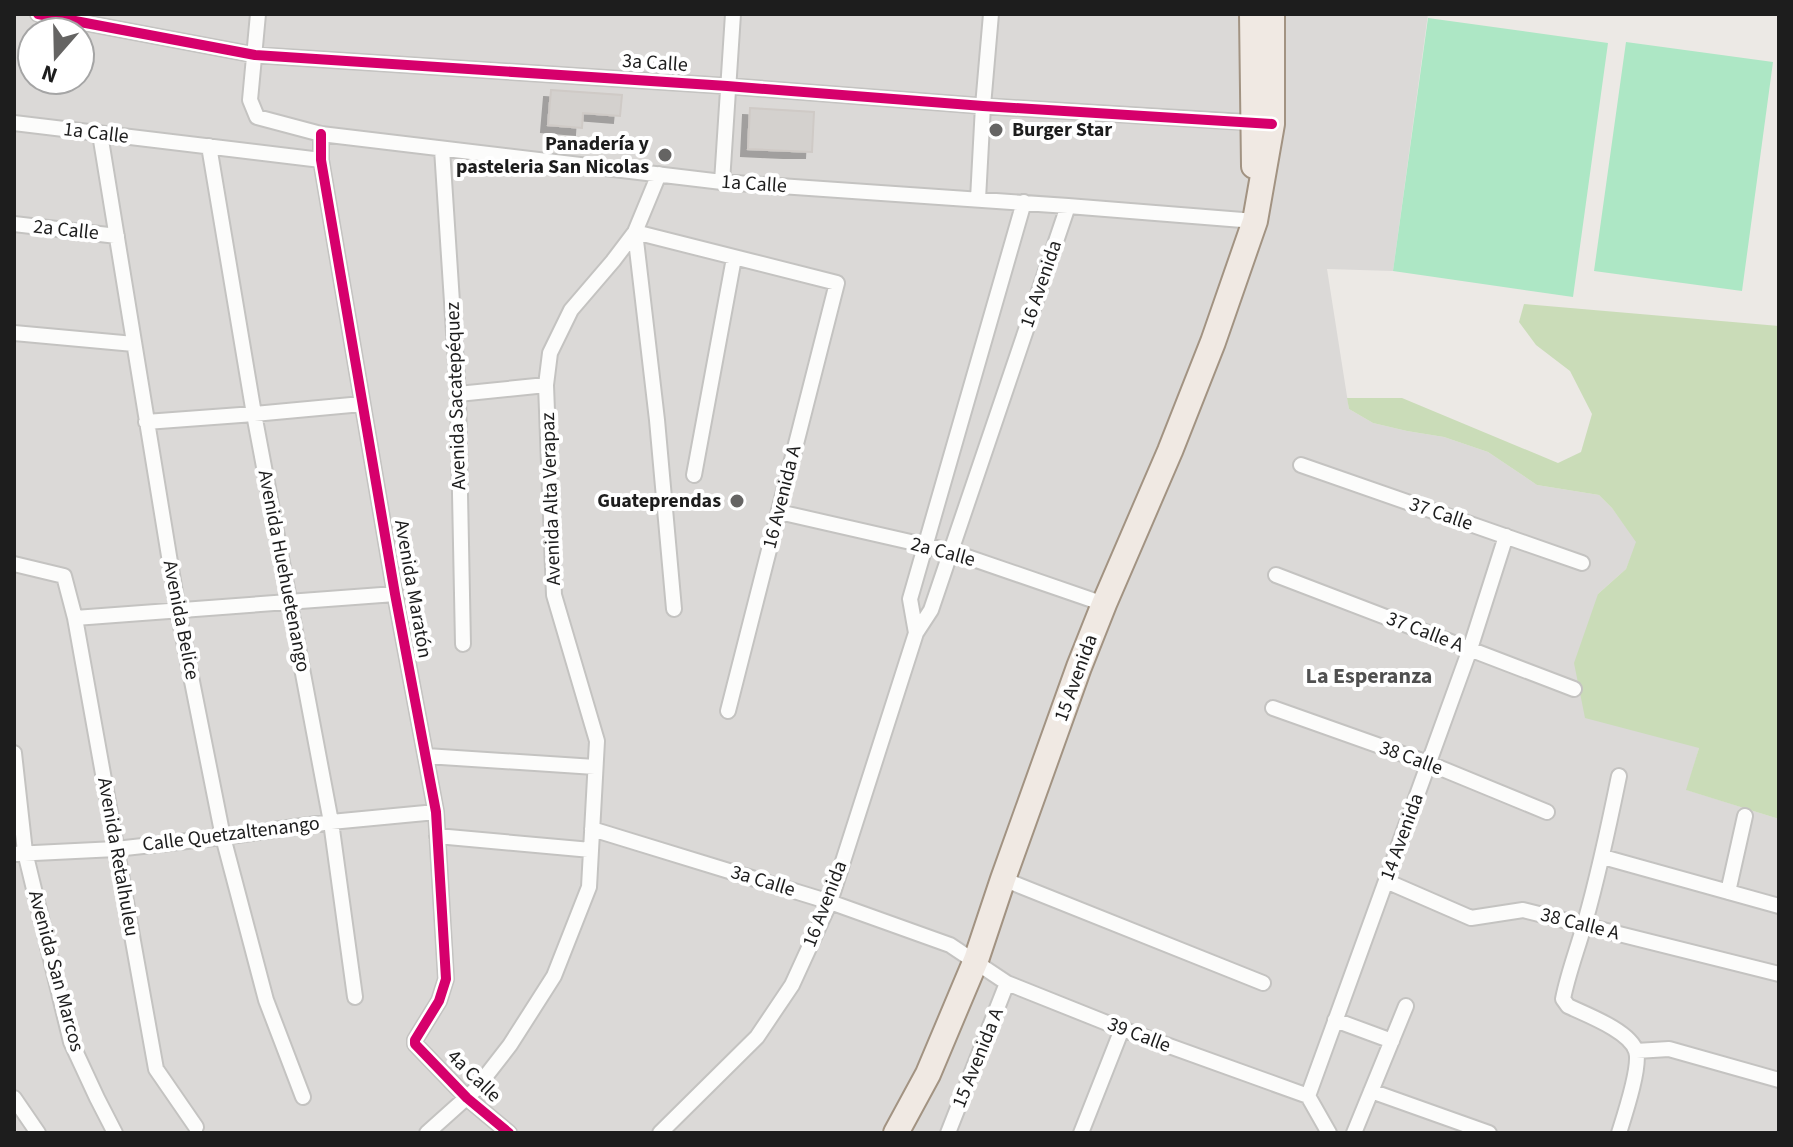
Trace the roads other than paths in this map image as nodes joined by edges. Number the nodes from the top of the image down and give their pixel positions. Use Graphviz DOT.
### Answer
graph roads {
  1 [pos="38,14"];
  2 [pos="258,14"];
  3 [pos="733,14"];
  4 [pos="991,14"];
  5 [pos="1252,14"];
  6 [pos="1272,14"];
  7 [pos="255,55"];
  8 [pos="727,86"];
  9 [pos="983,106"];
  10 [pos="14,123"];
  11 [pos="1263,123"];
  12 [pos="100,134"];
  13 [pos="321,134"];
  14 [pos="209,146"];
  15 [pos="442,149"];
  16 [pos="321,160"];
  17 [pos="659,174"];
  18 [pos="722,182"];
  19 [pos="978,199"];
  20 [pos="1024,202"];
  21 [pos="1068,206"];
  22 [pos="1255,221"];
  23 [pos="14,224"];
  24 [pos="635,232"];
  25 [pos="117,236"];
  26 [pos="734,258"];
  27 [pos="14,333"];
  28 [pos="134,344"];
  29 [pos="546,385"];
  30 [pos="458,394"];
  31 [pos="362,404"];
  32 [pos="254,414"];
  33 [pos="146,422"];
  34 [pos="1301,465"];
  35 [pos="694,475"];
  36 [pos="779,512"];
  37 [pos="1506,536"];
  38 [pos="925,546"];
  39 [pos="950,551"];
  40 [pos="1582,563"];
  41 [pos="14,564"];
  42 [pos="1276,575"];
  43 [pos="395,594"];
  44 [pos="290,603"];
  45 [pos="1104,604"];
  46 [pos="674,609"];
  47 [pos="178,611"];
  48 [pos="75,618"];
  49 [pos="916,633"];
  50 [pos="463,644"];
  51 [pos="1470,649"];
  52 [pos="1574,689"];
  53 [pos="1273,708"];
  54 [pos="728,711"];
  55 [pos="14,753"];
  56 [pos="426,756"];
  57 [pos="1428,763"];
  58 [pos="595,767"];
  59 [pos="1619,776"];
  60 [pos="436,812"];
  61 [pos="1547,812"];
  62 [pos="1745,816"];
  63 [pos="331,822"];
  64 [pos="592,829"];
  65 [pos="437,836"];
  66 [pos="223,837"];
  67 [pos="116,849"];
  68 [pos="591,850"];
  69 [pos="20,853"];
  70 [pos="1603,857"];
  71 [pos="1003,879"];
  72 [pos="1386,881"];
  73 [pos="1728,892"];
  74 [pos="830,902"];
  75 [pos="1779,906"];
  76 [pos="1584,925"];
  77 [pos="976,960"];
  78 [pos="1779,974"];
  79 [pos="1007,983"];
  80 [pos="1263,983"];
  81 [pos="355,997"];
  82 [pos="1406,1006"];
  83 [pos="1335,1020"];
  84 [pos="1122,1029"];
  85 [pos="1392,1041"];
  86 [pos="415,1044"];
  87 [pos="1636,1051"];
  88 [pos="1779,1080"];
  89 [pos="1371,1091"];
  90 [pos="1308,1096"];
  91 [pos="303,1097"];
  92 [pos="14,1098"];
  93 [pos="467,1098"];
  94 [pos="196,1127"];
  95 [pos="38,1133"];
  96 [pos="115,1133"];
  97 [pos="427,1133"];
  98 [pos="509,1133"];
  99 [pos="660,1133"];
  100 [pos="896,1133"];
  101 [pos="948,1133"];
  102 [pos="1081,1133"];
  103 [pos="1329,1133"];
  104 [pos="1354,1133"];
  105 [pos="1489,1133"];
  106 [pos="1619,1133"];
  1 -- 7 [label="street, 3a Calle"];
  2 -- 7 [label="street"];
  3 -- 8 [label="street"];
  4 -- 9 [label="street"];
  5 -- 11 [label="main road"];
  6 -- 11 [label="main road"];
  7 -- 8 [label="street, 3a Calle"];
  7 -- 13 [label="street, 1a Calle"];
  8 -- 9 [label="street, 3a Calle"];
  8 -- 18 [label="street"];
  9 -- 11 [label="street, 3a Calle"];
  9 -- 19 [label="street"];
  10 -- 12 [label="street, 1a Calle"];
  11 -- 22 [label="main road"];
  12 -- 14 [label="street, 1a Calle"];
  12 -- 25 [label="street, Avenida Belice"];
  13 -- 15 [label="street, 1a Calle"];
  13 -- 16 [label="street, Avenida Maratón"];
  14 -- 16 [label="street, 1a Calle"];
  14 -- 32 [label="street, Avenida Huehuetenango"];
  15 -- 17 [label="street, 1a Calle"];
  15 -- 30 [label="street, Avenida Sacatepéquez"];
  16 -- 31 [label="street, Avenida Maratón"];
  17 -- 18 [label="street, 1a Calle"];
  17 -- 24 [label="street, Avenida Alta Verapaz"];
  18 -- 19 [label="street, 1a Calle"];
  19 -- 20 [label="street, 1a Calle"];
  20 -- 21 [label="street, 1a Calle"];
  20 -- 38 [label="street, 16 Avenida"];
  21 -- 22 [label="street, 1a Calle"];
  21 -- 39 [label="street, 16 Avenida"];
  22 -- 45 [label="main road, 15 Avenida"];
  23 -- 25 [label="street, 2a Calle"];
  24 -- 26 [label="street"];
  24 -- 29 [label="street, Avenida Alta Verapaz"];
  24 -- 46 [label="street"];
  25 -- 28 [label="street, Avenida Belice"];
  26 -- 35 [label="street"];
  26 -- 36 [label="street, 16 Avenida A"];
  27 -- 28 [label="street"];
  28 -- 33 [label="street, Avenida Belice"];
  29 -- 30 [label="street"];
  29 -- 58 [label="street, Avenida Alta Verapaz"];
  30 -- 50 [label="street, Avenida Sacatepéquez"];
  31 -- 32 [label="street"];
  31 -- 43 [label="street, Avenida Maratón"];
  32 -- 33 [label="street"];
  32 -- 44 [label="street, Avenida Huehuetenango"];
  33 -- 47 [label="street, Avenida Belice"];
  34 -- 37 [label="street, 37 Calle"];
  36 -- 38 [label="street, 2a Calle"];
  36 -- 54 [label="street, 16 Avenida A"];
  37 -- 40 [label="street, 37 Calle"];
  37 -- 51 [label="street, 14 Avenida"];
  38 -- 39 [label="street, 2a Calle"];
  38 -- 49 [label="street, 16 Avenida"];
  39 -- 45 [label="street, 2a Calle"];
  39 -- 49 [label="street, 16 Avenida"];
  41 -- 48 [label="street, Avenida Retalhuleu"];
  42 -- 51 [label="street, 37 Calle A"];
  43 -- 44 [label="street"];
  43 -- 56 [label="street, Avenida Maratón"];
  44 -- 47 [label="street"];
  44 -- 63 [label="street, Avenida Huehuetenango"];
  45 -- 71 [label="main road, 15 Avenida"];
  47 -- 48 [label="street"];
  47 -- 66 [label="street, Avenida Belice"];
  48 -- 67 [label="street, Avenida Retalhuleu"];
  49 -- 74 [label="street, 16 Avenida"];
  51 -- 52 [label="street, 37 Calle A"];
  51 -- 57 [label="street, 14 Avenida"];
  53 -- 57 [label="street, 38 Calle"];
  55 -- 69 [label="street, Avenida San Marcos"];
  56 -- 58 [label="street"];
  56 -- 60 [label="street, Avenida Maratón"];
  57 -- 61 [label="street, 38 Calle"];
  57 -- 72 [label="street, 14 Avenida"];
  58 -- 64 [label="street, Avenida Alta Verapaz"];
  59 -- 70 [label="street"];
  60 -- 63 [label="street, Calle Quetzaltenango"];
  60 -- 65 [label="street, Avenida Maratón"];
  62 -- 73 [label="street"];
  63 -- 66 [label="street, Calle Quetzaltenango"];
  63 -- 81 [label="street, Avenida Huehuetenango"];
  64 -- 68 [label="street, Avenida Alta Verapaz"];
  64 -- 74 [label="street, 3a Calle"];
  65 -- 68 [label="street"];
  65 -- 86 [label="street, Avenida Maratón"];
  66 -- 67 [label="street, Calle Quetzaltenango"];
  66 -- 91 [label="street, Avenida Belice"];
  67 -- 69 [label="street, Calle Quetzaltenango"];
  67 -- 94 [label="street, Avenida Retalhuleu"];
  68 -- 93 [label="street, Avenida Alta Verapaz"];
  69 -- 96 [label="street, Avenida San Marcos"];
  70 -- 73 [label="street"];
  70 -- 76 [label="street"];
  71 -- 77 [label="main road, 15 Avenida"];
  71 -- 80 [label="street"];
  72 -- 76 [label="street, 38 Calle A"];
  72 -- 83 [label="street, 14 Avenida"];
  73 -- 75 [label="street"];
  74 -- 77 [label="street, 3a Calle"];
  74 -- 99 [label="street, 16 Avenida"];
  76 -- 78 [label="street, 38 Calle A"];
  76 -- 87 [label="street"];
  77 -- 79 [label="street, 39 Calle"];
  77 -- 100 [label="main road, 15 Avenida"];
  79 -- 84 [label="street, 39 Calle"];
  79 -- 101 [label="street, 15 Avenida A"];
  82 -- 85 [label="street"];
  83 -- 85 [label="street"];
  83 -- 90 [label="street, 14 Avenida"];
  84 -- 90 [label="street, 39 Calle"];
  84 -- 102 [label="street"];
  85 -- 89 [label="street"];
  86 -- 93 [label="street, 4a Calle"];
  87 -- 88 [label="street"];
  87 -- 106 [label="street"];
  89 -- 104 [label="street"];
  89 -- 105 [label="street"];
  90 -- 103 [label="street"];
  92 -- 95 [label="street"];
  93 -- 97 [label="street, Avenida Alta Verapaz"];
  93 -- 98 [label="street, 4a Calle"];
}
